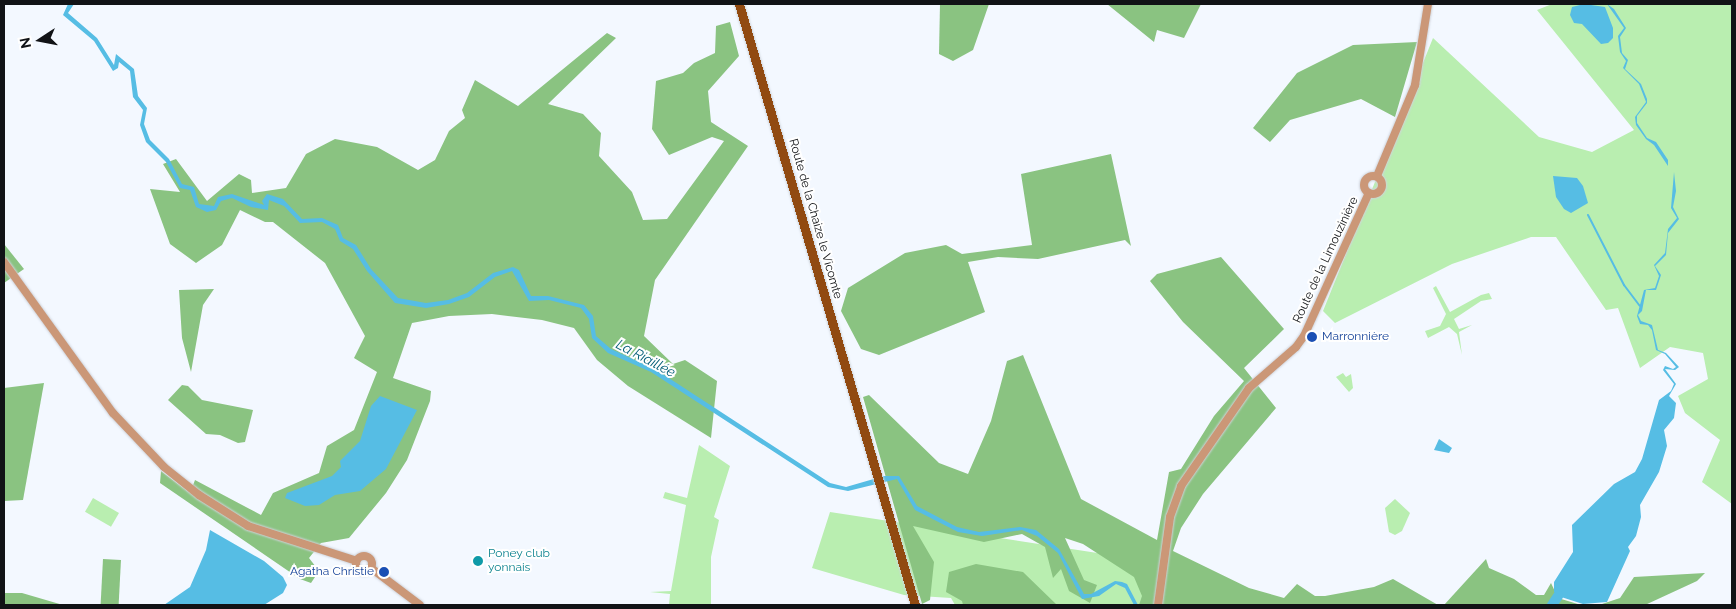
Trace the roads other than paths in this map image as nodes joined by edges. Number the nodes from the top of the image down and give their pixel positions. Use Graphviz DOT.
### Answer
graph roads {
  1 [pos="739,4"];
  2 [pos="1428,4"];
  3 [pos="1377,176"];
  4 [pos="1369,193"];
  5 [pos="4,262"];
  6 [pos="914,603"];
  7 [pos="420,605"];
  8 [pos="1158,605"];
  1 -- 6 [label="main road, Route de la Chaize le Vicomte"];
  2 -- 3 [label="street"];
  3 -- 4 [label="street"];
  3 -- 4 [label="street"];
  4 -- 8 [label="street, Route de la Limouzinière"];
  5 -- 7 [label="street"];
}
